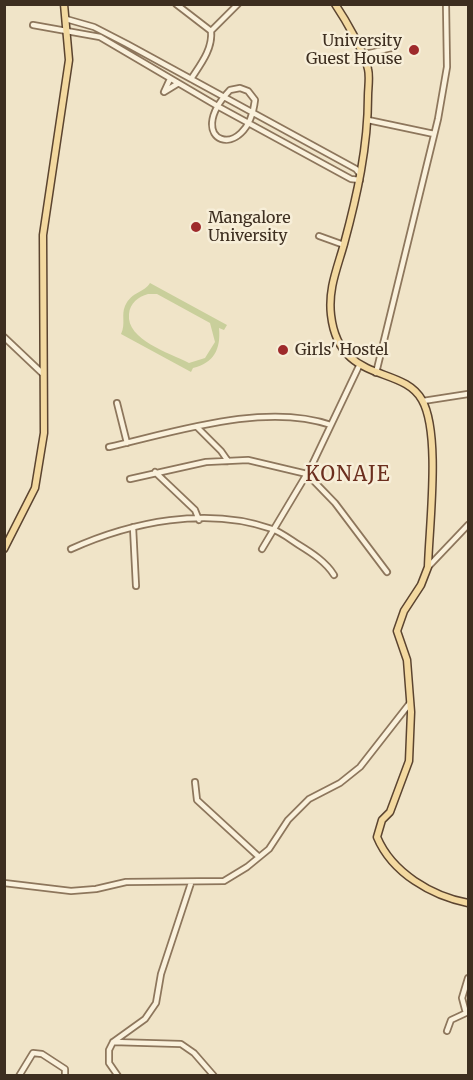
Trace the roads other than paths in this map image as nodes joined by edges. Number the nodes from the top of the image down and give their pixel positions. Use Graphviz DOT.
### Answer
graph roads {
  1 [pos="64,4"];
  2 [pos="176,4"];
  3 [pos="238,4"];
  4 [pos="334,4"];
  5 [pos="446,4"];
  6 [pos="66,19"];
  7 [pos="33,26"];
  8 [pos="68,30"];
  9 [pos="211,31"];
  10 [pos="396,47"];
  11 [pos="362,55"];
  12 [pos="166,66"];
  13 [pos="162,74"];
  14 [pos="170,79"];
  15 [pos="191,79"];
  16 [pos="177,84"];
  17 [pos="224,97"];
  18 [pos="219,107"];
  19 [pos="252,112"];
  20 [pos="368,120"];
  21 [pos="247,122"];
  22 [pos="294,135"];
  23 [pos="434,135"];
  24 [pos="290,145"];
  25 [pos="360,177"];
  26 [pos="319,236"];
  27 [pos="344,245"];
  28 [pos="4,337"];
  29 [pos="360,364"];
  30 [pos="42,373"];
  31 [pos="376,373"];
  32 [pos="468,394"];
  33 [pos="423,401"];
  34 [pos="117,403"];
  35 [pos="332,425"];
  36 [pos="197,427"];
  37 [pos="127,443"];
  38 [pos="109,447"];
  39 [pos="228,461"];
  40 [pos="155,472"];
  41 [pos="307,474"];
  42 [pos="130,478"];
  43 [pos="199,520"];
  44 [pos="468,525"];
  45 [pos="133,526"];
  46 [pos="274,529"];
  47 [pos="4,549"];
  48 [pos="71,549"];
  49 [pos="262,549"];
  50 [pos="428,567"];
  51 [pos="387,572"];
  52 [pos="334,575"];
  53 [pos="136,586"];
  54 [pos="410,703"];
  55 [pos="195,782"];
  56 [pos="259,857"];
  57 [pos="4,883"];
  58 [pos="191,883"];
  59 [pos="468,903"];
  60 [pos="468,978"];
  61 [pos="447,1031"];
  62 [pos="113,1042"];
  63 [pos="19,1076"];
  64 [pos="64,1076"];
  65 [pos="118,1076"];
  66 [pos="214,1076"];
  1 -- 6 [label="main road"];
  2 -- 9 [label="street"];
  3 -- 9 [label="street"];
  4 -- 11 [label="main road"];
  5 -- 23 [label="street"];
  6 -- 8 [label="main road"];
  6 -- 12 [label="street"];
  7 -- 8 [label="street"];
  8 -- 13 [label="street"];
  8 -- 30 [label="main road"];
  9 -- 15 [label="street"];
  10 -- 11 [label="street"];
  11 -- 20 [label="main road"];
  12 -- 13 [label="street"];
  12 -- 15 [label="street"];
  13 -- 14 [label="street"];
  14 -- 16 [label="street"];
  14 -- 16 [label="street"];
  15 -- 17 [label="street"];
  16 -- 18 [label="street"];
  17 -- 18 [label="street"];
  17 -- 19 [label="street"];
  17 -- 19 [label="street"];
  18 -- 21 [label="street"];
  18 -- 21 [label="street"];
  19 -- 21 [label="street"];
  19 -- 22 [label="street"];
  20 -- 23 [label="street"];
  20 -- 25 [label="main road"];
  21 -- 24 [label="street"];
  22 -- 24 [label="street"];
  22 -- 25 [label="street"];
  23 -- 31 [label="street"];
  24 -- 25 [label="street"];
  25 -- 27 [label="main road"];
  26 -- 27 [label="street"];
  27 -- 29 [label="main road"];
  28 -- 30 [label="street"];
  29 -- 31 [label="main road"];
  29 -- 35 [label="street"];
  30 -- 47 [label="main road"];
  31 -- 33 [label="main road"];
  32 -- 33 [label="street"];
  33 -- 50 [label="main road"];
  34 -- 37 [label="street"];
  35 -- 36 [label="street"];
  35 -- 41 [label="street"];
  36 -- 37 [label="street"];
  36 -- 39 [label="street"];
  37 -- 38 [label="street"];
  39 -- 40 [label="street"];
  39 -- 41 [label="street"];
  40 -- 42 [label="street"];
  40 -- 43 [label="street"];
  41 -- 46 [label="street"];
  41 -- 51 [label="street"];
  43 -- 45 [label="street"];
  43 -- 46 [label="street"];
  44 -- 50 [label="street"];
  45 -- 48 [label="street"];
  45 -- 53 [label="street"];
  46 -- 49 [label="street"];
  46 -- 52 [label="street"];
  50 -- 54 [label="main road"];
  54 -- 56 [label="street"];
  54 -- 59 [label="main road"];
  55 -- 56 [label="street"];
  56 -- 58 [label="street"];
  57 -- 58 [label="street"];
  58 -- 62 [label="street"];
  60 -- 61 [label="street"];
  62 -- 65 [label="street"];
  62 -- 66 [label="street"];
  63 -- 64 [label="street"];
}
